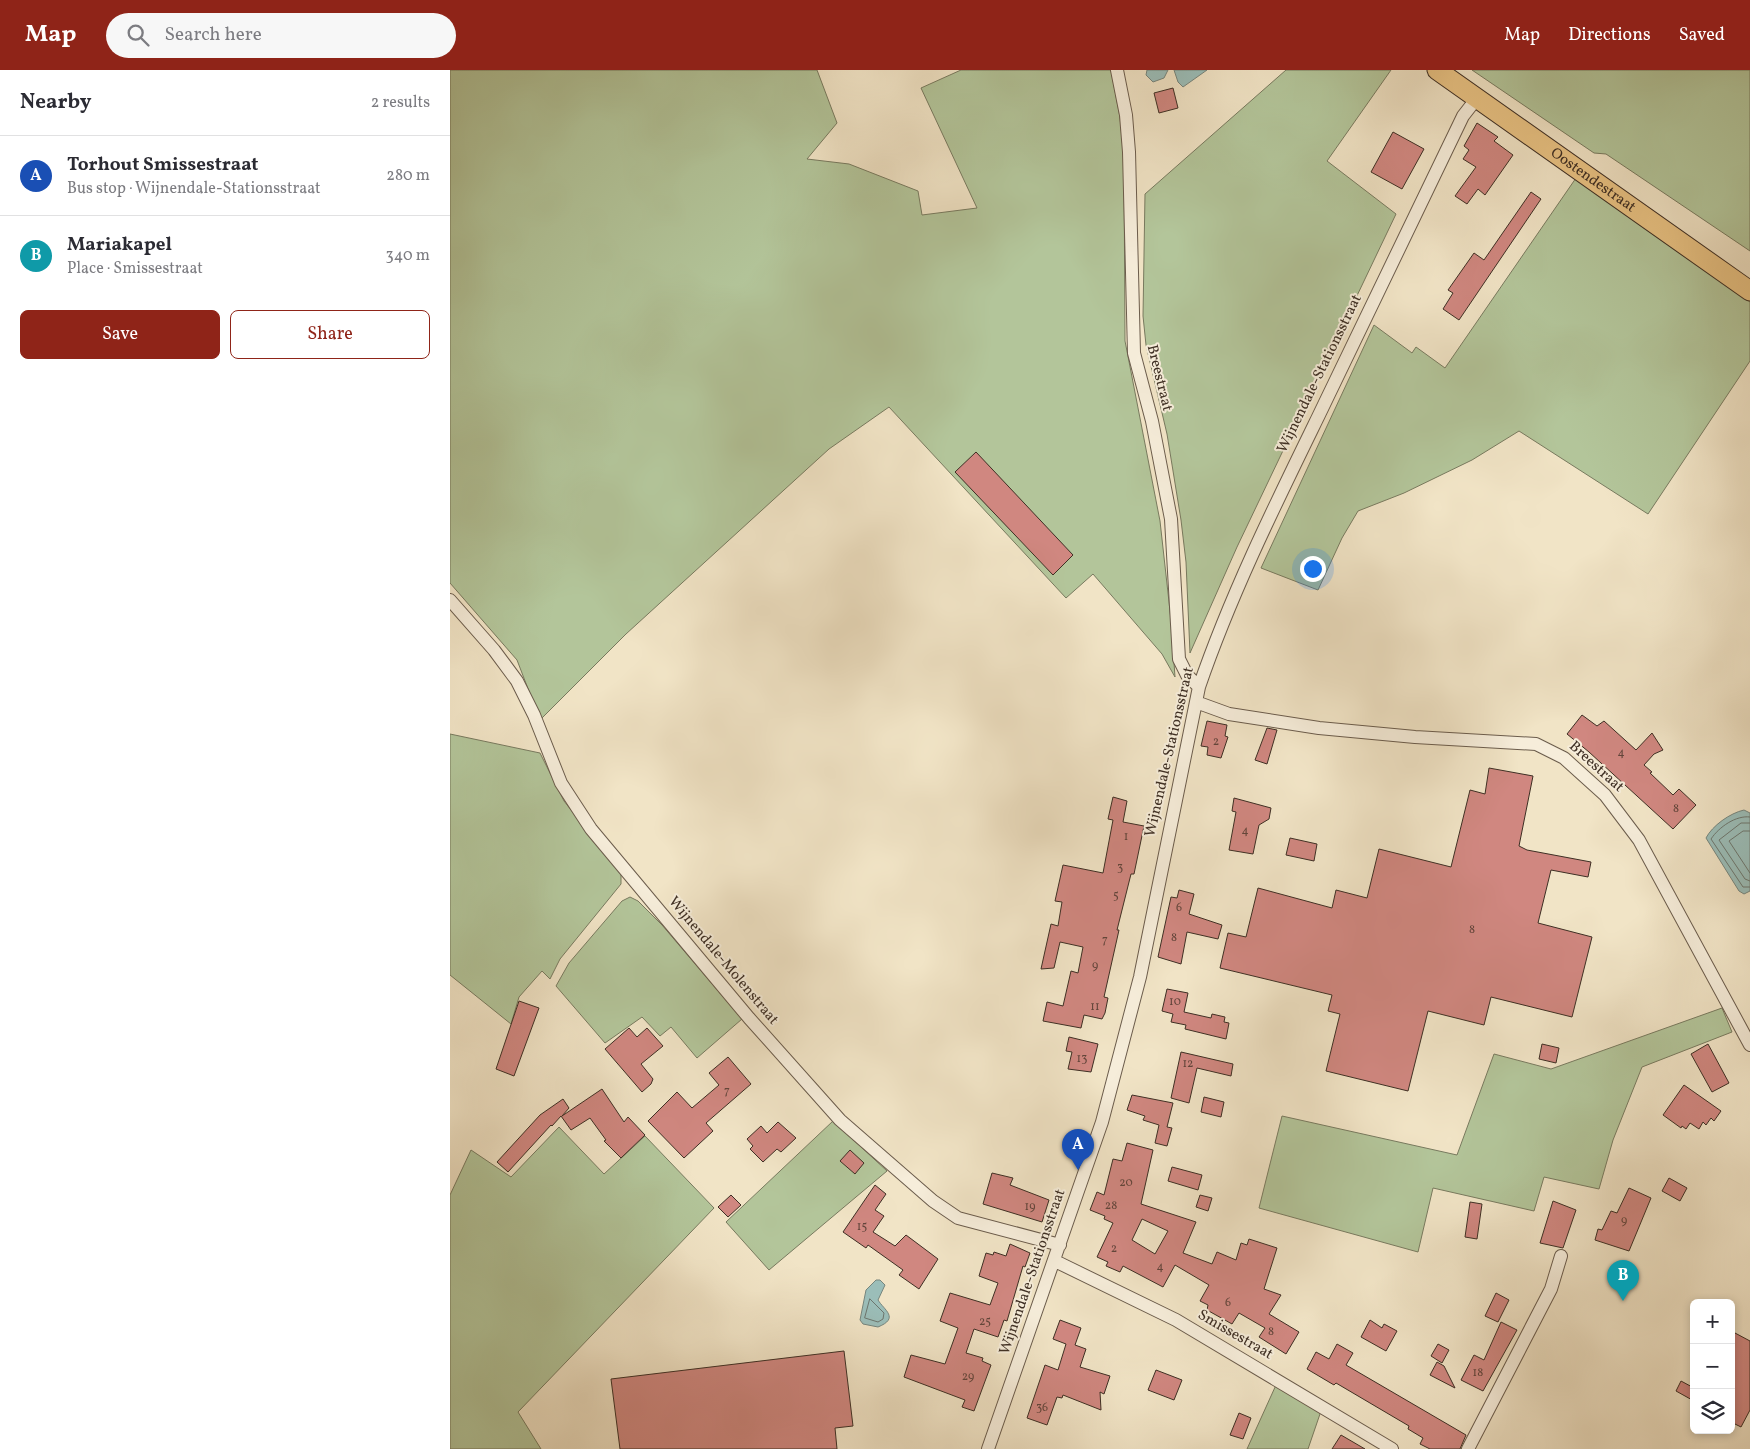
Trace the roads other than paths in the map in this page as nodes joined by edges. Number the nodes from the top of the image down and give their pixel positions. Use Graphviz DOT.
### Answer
graph roads {
  1 [pos="1117,70"];
  2 [pos="1437,70"];
  3 [pos="1477,98"];
  4 [pos="1750,291"];
  5 [pos="450,600"];
  6 [pos="1199,687"];
  7 [pos="1196,702"];
  8 [pos="1750,1045"];
  9 [pos="1060,1246"];
  10 [pos="1562,1256"];
  11 [pos="1055,1261"];
  12 [pos="988,1449"];
  13 [pos="1392,1449"];
  14 [pos="1468,1449"];
  1 -- 6 [label="street, Breestraat"];
  2 -- 3 [label="main road, Oostendestraat"];
  3 -- 4 [label="main road, Oostendestraat"];
  3 -- 6 [label="street, Wijnendale-Stationsstraat"];
  5 -- 9 [label="street, Wijnendale-Molenstraat"];
  6 -- 7 [label="street, Wijnendale-Stationsstraat"];
  7 -- 8 [label="street, Breestraat"];
  7 -- 9 [label="street, Wijnendale-Stationsstraat"];
  9 -- 11 [label="street, Wijnendale-Stationsstraat"];
  10 -- 14 [label="street"];
  11 -- 12 [label="street, Wijnendale-Stationsstraat"];
  11 -- 13 [label="street, Smissestraat"];
}
